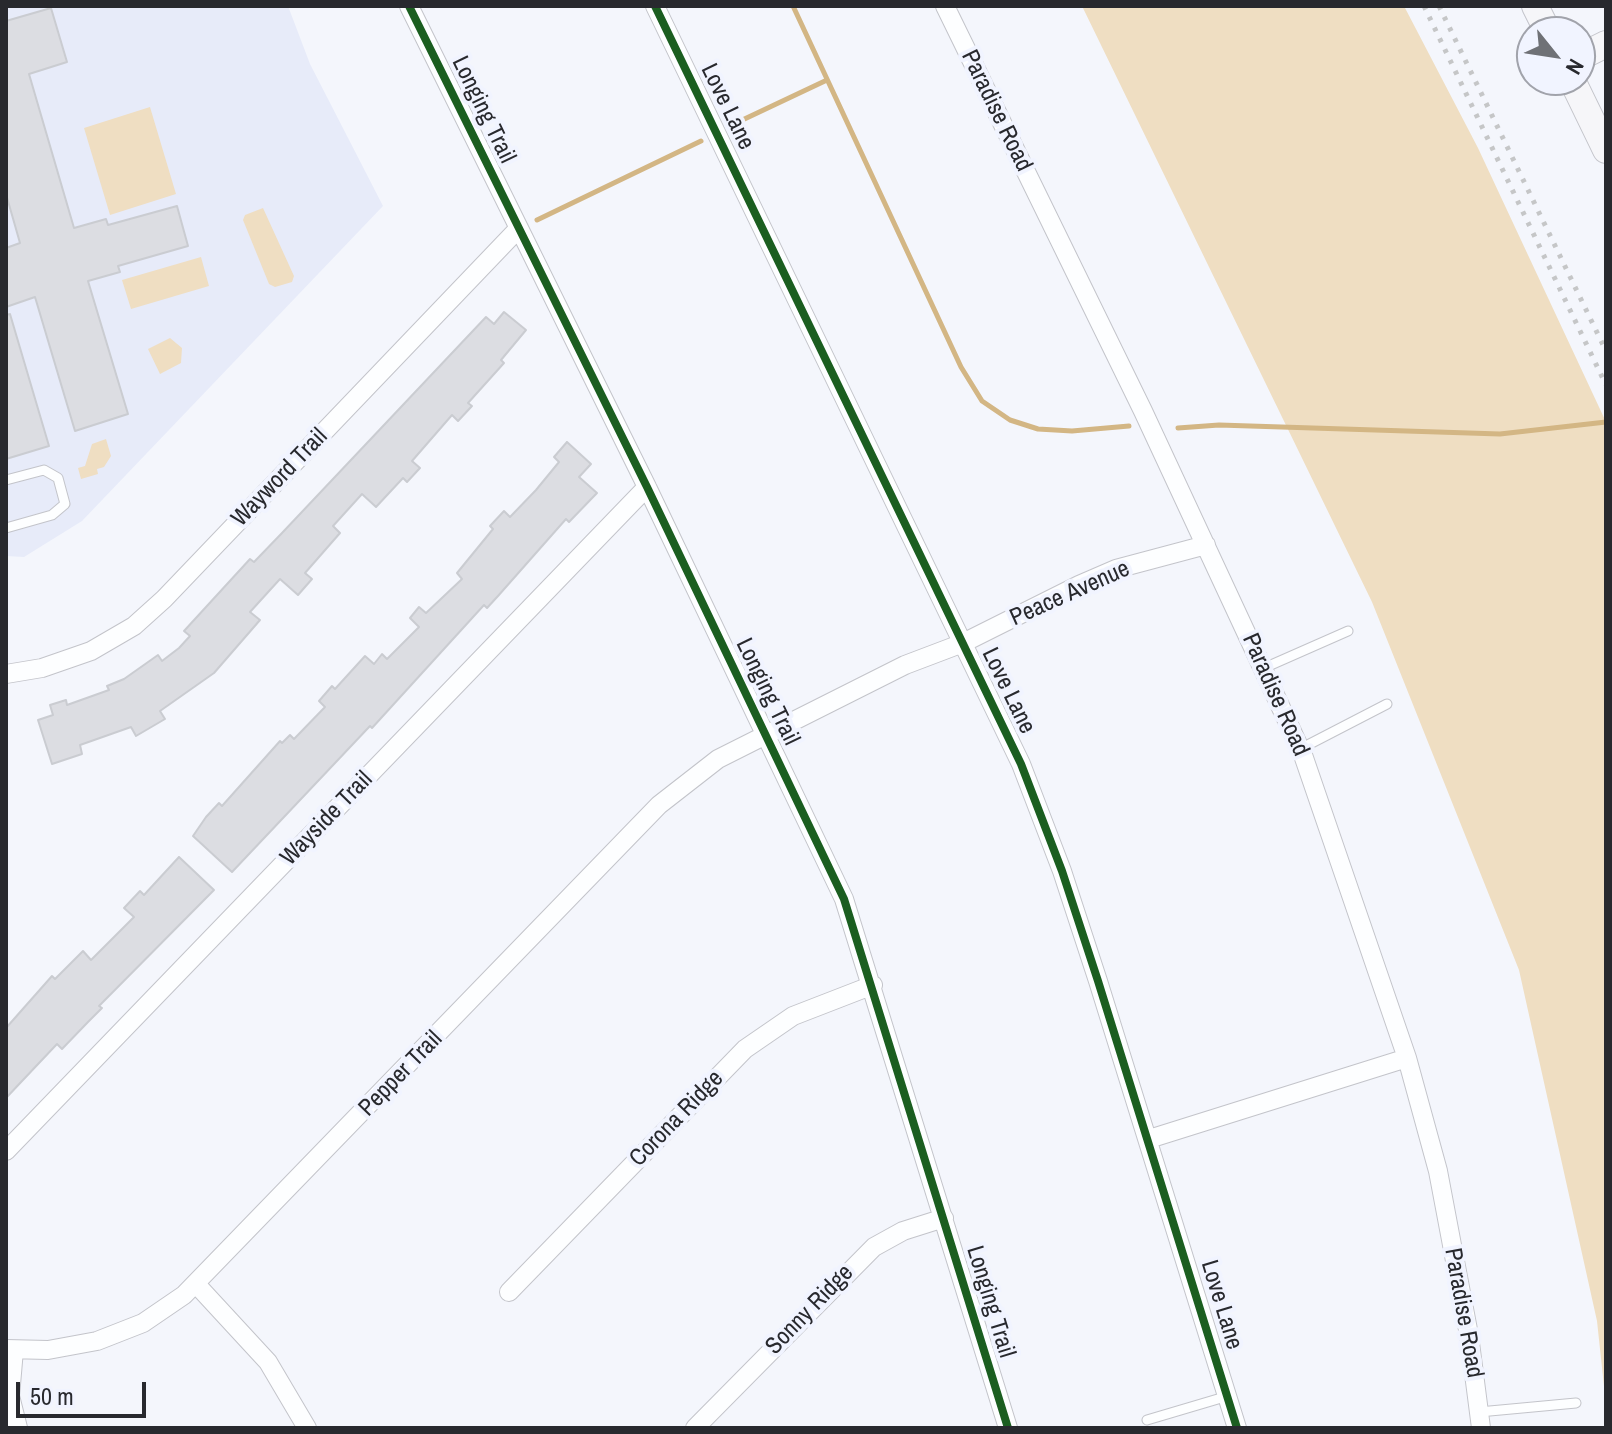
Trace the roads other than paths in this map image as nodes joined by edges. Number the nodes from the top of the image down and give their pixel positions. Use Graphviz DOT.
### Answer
graph roads {
  1 [pos="409,6"];
  2 [pos="655,6"];
  3 [pos="945,6"];
  4 [pos="1580,96"];
  5 [pos="1606,150"];
  6 [pos="519,228"];
  7 [pos="6,480"];
  8 [pos="647,487"];
  9 [pos="6,528"];
  10 [pos="1206,545"];
  11 [pos="1348,631"];
  12 [pos="963,643"];
  13 [pos="1264,668"];
  14 [pos="6,674"];
  15 [pos="1387,704"];
  16 [pos="765,735"];
  17 [pos="1300,749"];
  18 [pos="873,985"];
  19 [pos="1407,1058"];
  20 [pos="1149,1139"];
  21 [pos="6,1151"];
  22 [pos="944,1218"];
  23 [pos="196,1284"];
  24 [pos="509,1292"];
  25 [pos="10,1349"];
  26 [pos="1228,1396"];
  27 [pos="1576,1403"];
  28 [pos="1147,1420"];
  29 [pos="1480,1420"];
  30 [pos="18,1428"];
  31 [pos="307,1428"];
  32 [pos="695,1428"];
  33 [pos="1008,1428"];
  34 [pos="1237,1428"];
  1 -- 6 [label="street, Longing Trail"];
  2 -- 12 [label="street, Love Lane"];
  3 -- 10 [label="street, Paradise Road"];
  4 -- 5 [label="main road"];
  6 -- 8 [label="street, Longing Trail"];
  6 -- 14 [label="street, Wayword Trail"];
  7 -- 9 [label="lane"];
  8 -- 16 [label="street, Longing Trail"];
  8 -- 21 [label="street, Wayside Trail"];
  10 -- 12 [label="street, Peace Avenue"];
  10 -- 13 [label="street, Paradise Road"];
  11 -- 13 [label="lane"];
  12 -- 16 [label="street, Peace Avenue"];
  12 -- 20 [label="street, Love Lane"];
  13 -- 17 [label="street, Paradise Road"];
  15 -- 17 [label="lane"];
  16 -- 18 [label="street, Longing Trail"];
  16 -- 23 [label="street, Pepper Trail"];
  17 -- 19 [label="street, Paradise Road"];
  18 -- 22 [label="street, Longing Trail"];
  18 -- 24 [label="street, Corona Ridge"];
  19 -- 20 [label="street"];
  19 -- 29 [label="street, Paradise Road"];
  20 -- 26 [label="street, Love Lane"];
  22 -- 32 [label="street, Sonny Ridge"];
  22 -- 33 [label="street, Longing Trail"];
  23 -- 25 [label="street, Pepper Trail"];
  23 -- 31 [label="street"];
  25 -- 30 [label="street"];
  26 -- 28 [label="lane"];
  26 -- 34 [label="street, Love Lane"];
  27 -- 29 [label="lane"];
}
